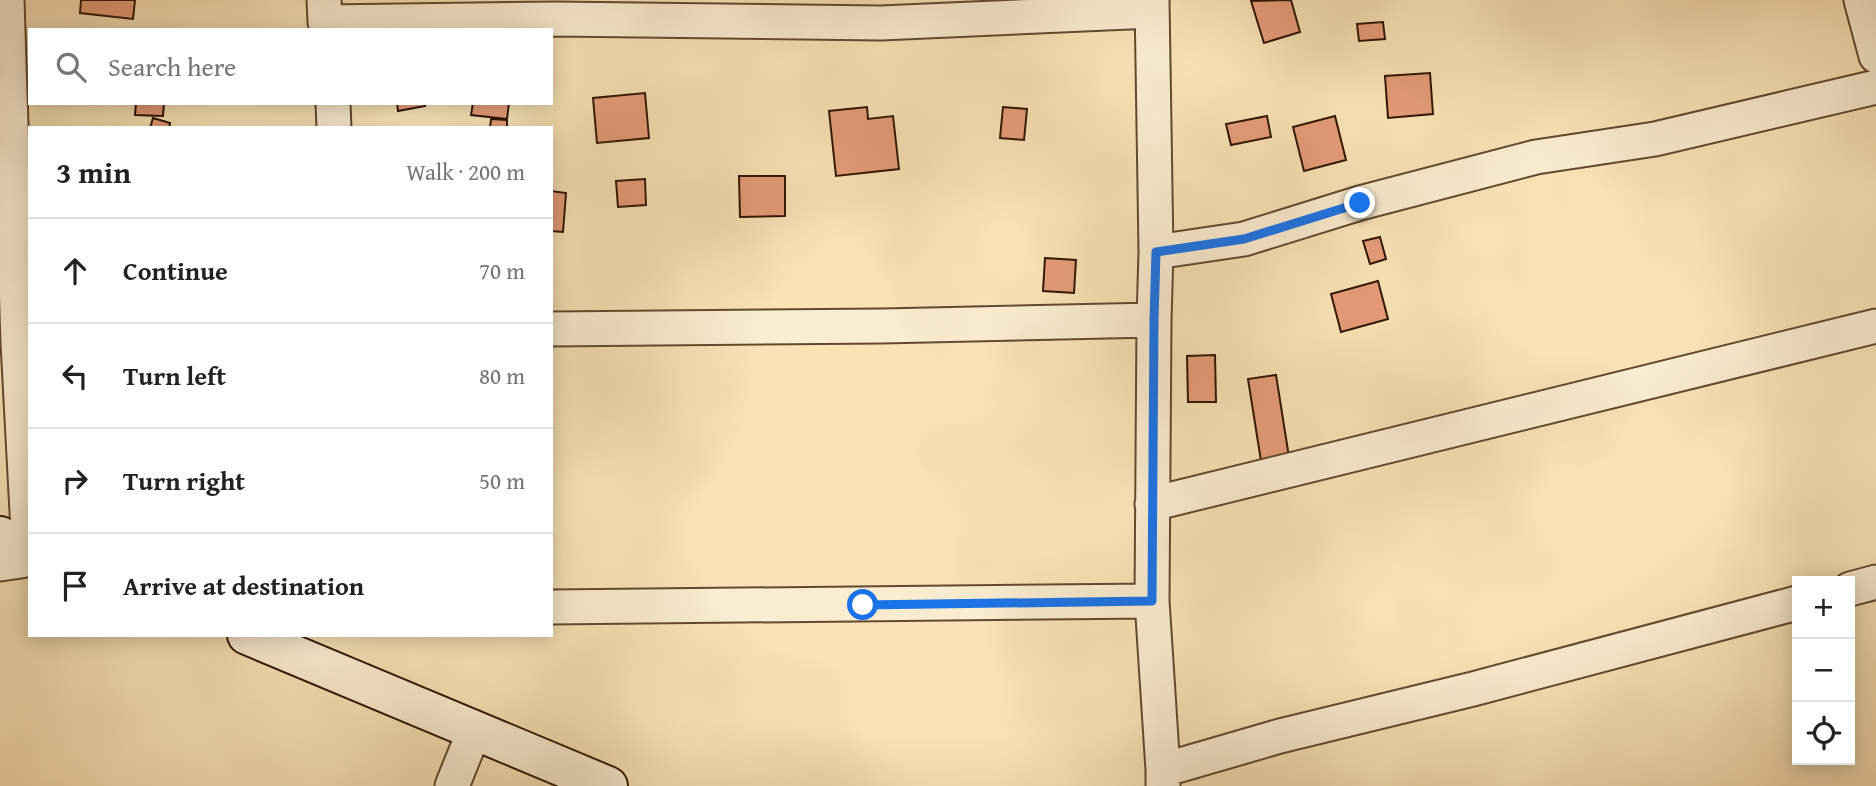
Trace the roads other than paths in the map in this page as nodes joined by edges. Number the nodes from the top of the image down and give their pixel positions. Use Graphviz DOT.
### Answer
graph roads {
  1 [pos="7,0"];
  2 [pos="1861,0"];
  3 [pos="1152,5"];
  4 [pos="325,17"];
  5 [pos="1876,56"];
  6 [pos="1876,87"];
  7 [pos="333,105"];
  8 [pos="334,126"];
  9 [pos="1156,252"];
  10 [pos="1154,320"];
  11 [pos="1876,326"];
  12 [pos="553,329"];
  13 [pos="24,342"];
  14 [pos="1152,505"];
  15 [pos="28,508"];
  16 [pos="0,536"];
  17 [pos="28,550"];
  18 [pos="28,552"];
  19 [pos="0,564"];
  20 [pos="1876,582"];
  21 [pos="1855,588"];
  22 [pos="1152,601"];
  23 [pos="1792,604"];
  24 [pos="553,607"];
  25 [pos="252,637"];
  26 [pos="476,731"];
  27 [pos="1163,778"];
  28 [pos="452,786"];
  29 [pos="608,786"];
  1 -- 13 [label="street"];
  2 -- 5 [label="street"];
  3 -- 4 [label="street"];
  3 -- 9 [label="street"];
  6 -- 9 [label="street"];
  7 -- 8 [label="street"];
  9 -- 10 [label="street"];
  10 -- 12 [label="street"];
  10 -- 14 [label="street"];
  11 -- 14 [label="street"];
  13 -- 15 [label="street"];
  14 -- 22 [label="street"];
  16 -- 17 [label="street"];
  18 -- 19 [label="street"];
  20 -- 21 [label="street"];
  22 -- 24 [label="street"];
  22 -- 27 [label="street"];
  23 -- 27 [label="street"];
  25 -- 26 [label="street"];
  26 -- 28 [label="street"];
  26 -- 29 [label="street"];
}
